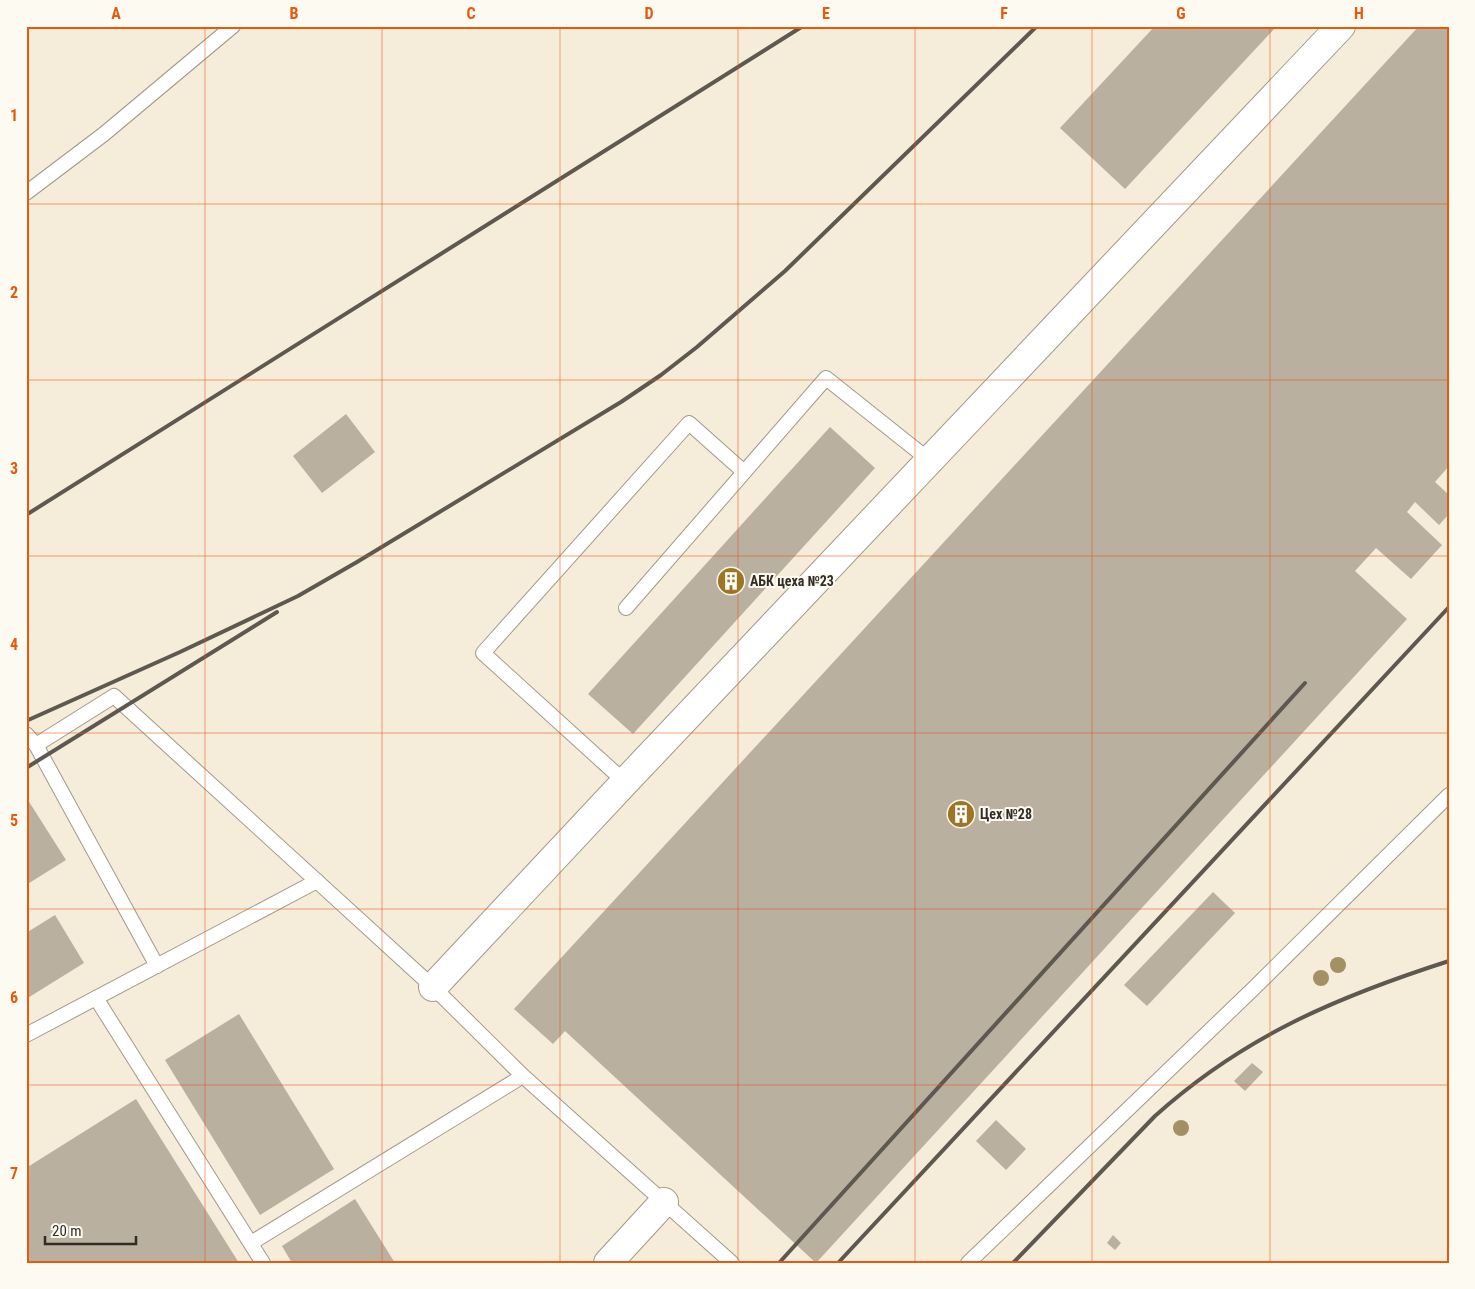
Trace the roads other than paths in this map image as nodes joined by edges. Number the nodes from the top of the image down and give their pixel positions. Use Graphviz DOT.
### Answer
graph roads {
  1 [pos="233,26"];
  2 [pos="1340,26"];
  3 [pos="26,193"];
  4 [pos="929,460"];
  5 [pos="744,472"];
  6 [pos="626,608"];
  7 [pos="26,734"];
  8 [pos="36,745"];
  9 [pos="624,782"];
  10 [pos="1449,795"];
  11 [pos="317,881"];
  12 [pos="157,966"];
  13 [pos="433,987"];
  14 [pos="96,998"];
  15 [pos="26,1035"];
  16 [pos="523,1076"];
  17 [pos="664,1202"];
  18 [pos="251,1243"];
  19 [pos="263,1263"];
  20 [pos="608,1263"];
  21 [pos="732,1263"];
  22 [pos="968,1263"];
  1 -- 3 [label="lane"];
  2 -- 4 [label="street"];
  4 -- 5 [label="lane"];
  4 -- 9 [label="street"];
  5 -- 6 [label="lane"];
  5 -- 9 [label="lane"];
  7 -- 8 [label="lane"];
  8 -- 11 [label="lane"];
  8 -- 12 [label="lane"];
  9 -- 13 [label="street"];
  10 -- 22 [label="lane"];
  11 -- 12 [label="lane"];
  11 -- 13 [label="lane"];
  12 -- 14 [label="lane"];
  13 -- 16 [label="lane"];
  14 -- 15 [label="lane"];
  14 -- 18 [label="lane"];
  16 -- 17 [label="lane"];
  16 -- 18 [label="lane"];
  17 -- 20 [label="street"];
  17 -- 21 [label="lane"];
  18 -- 19 [label="lane"];
}
